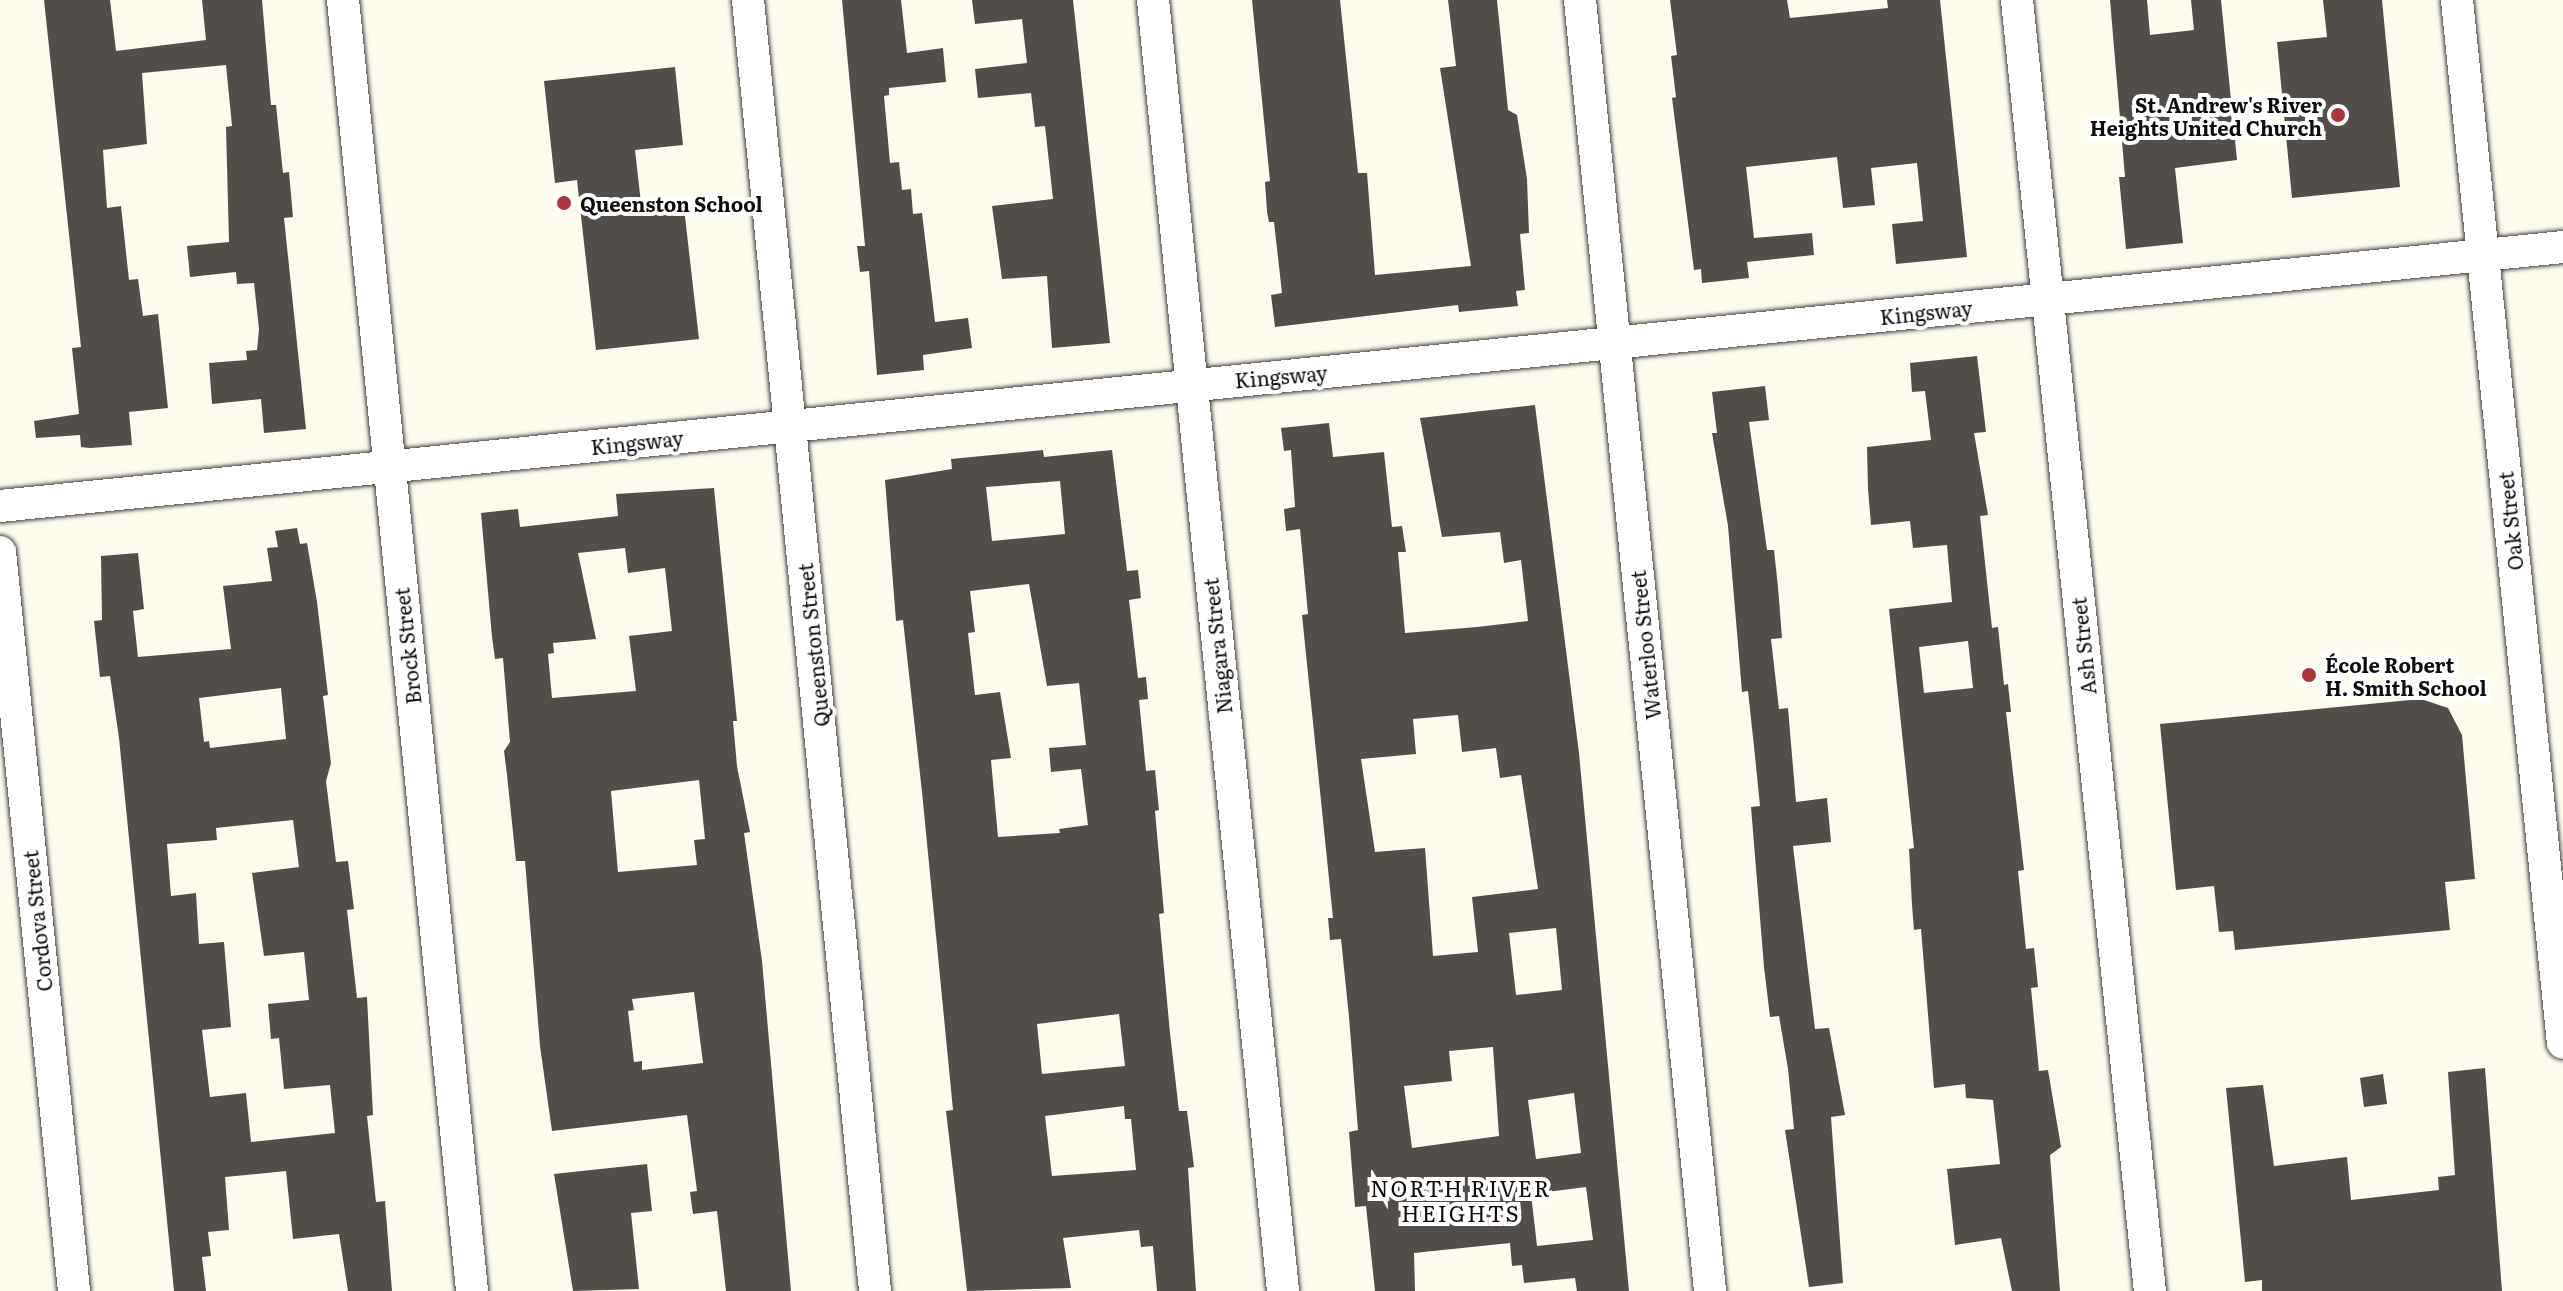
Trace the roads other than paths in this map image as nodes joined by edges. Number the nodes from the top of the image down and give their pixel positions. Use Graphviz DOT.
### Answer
graph roads {
  1 [pos="343,0"];
  2 [pos="748,0"];
  3 [pos="1153,0"];
  4 [pos="1580,0"];
  5 [pos="2017,0"];
  6 [pos="2457,0"];
  7 [pos="2563,247"];
  8 [pos="2483,255"];
  9 [pos="2047,300"];
  10 [pos="1615,345"];
  11 [pos="1191,384"];
  12 [pos="792,425"];
  13 [pos="389,468"];
  14 [pos="0,506"];
  15 [pos="0,552"];
  16 [pos="2563,1043"];
  17 [pos="74,1291"];
  18 [pos="472,1291"];
  19 [pos="875,1291"];
  20 [pos="1283,1291"];
  21 [pos="1710,1291"];
  22 [pos="2150,1291"];
  1 -- 13 [label="street, Brock Street"];
  2 -- 12 [label="street, Queenston Street"];
  3 -- 11 [label="street, Niagara Street"];
  4 -- 10 [label="street, Waterloo Street"];
  5 -- 9 [label="street, Ash Street"];
  6 -- 8 [label="street, Oak Street"];
  7 -- 8 [label="street, Kingsway"];
  8 -- 9 [label="street, Kingsway"];
  8 -- 16 [label="street, Oak Street"];
  9 -- 10 [label="street, Kingsway"];
  9 -- 22 [label="street, Ash Street"];
  10 -- 11 [label="street, Kingsway"];
  10 -- 21 [label="street, Waterloo Street"];
  11 -- 12 [label="street, Kingsway"];
  11 -- 20 [label="street, Niagara Street"];
  12 -- 13 [label="street, Kingsway"];
  12 -- 19 [label="street, Queenston Street"];
  13 -- 14 [label="street, Kingsway"];
  13 -- 18 [label="street, Brock Street"];
  15 -- 17 [label="street, Cordova Street"];
}
